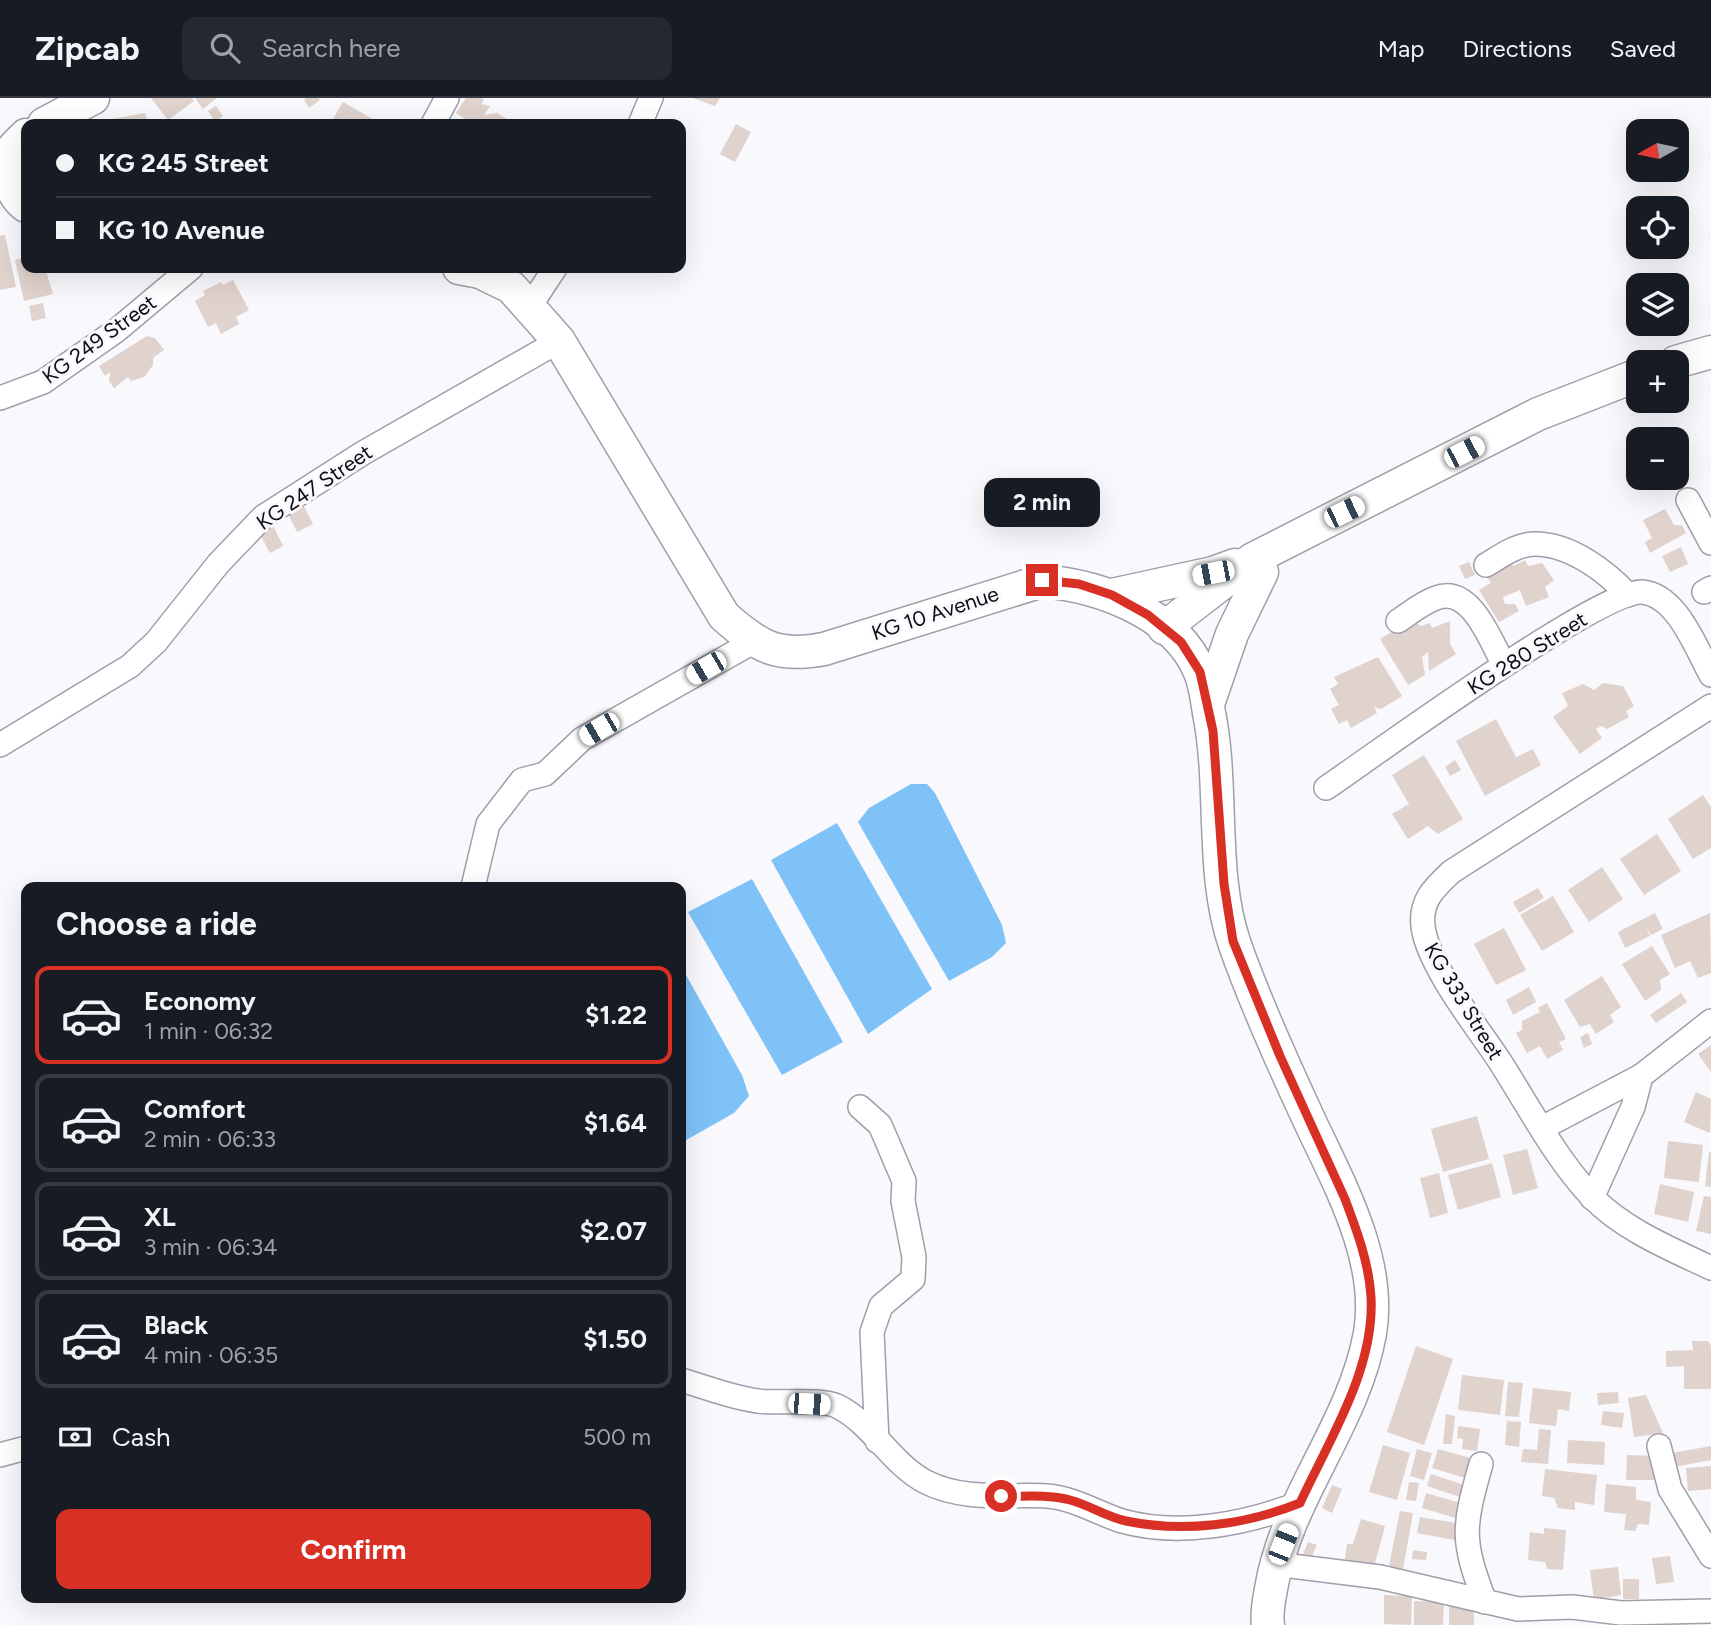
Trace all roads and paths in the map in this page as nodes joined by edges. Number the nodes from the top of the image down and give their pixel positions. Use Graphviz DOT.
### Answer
graph roads {
  1 [pos="93,98"];
  2 [pos="447,98"];
  3 [pos="651,98"];
  4 [pos="53,119"];
  5 [pos="436,119"];
  6 [pos="642,119"];
  7 [pos="21,140"];
  8 [pos="21,202"];
  9 [pos="185,273"];
  10 [pos="482,273"];
  11 [pos="552,273"];
  12 [pos="530,306"];
  13 [pos="558,341"];
  14 [pos="1711,352"];
  15 [pos="1689,358"];
  16 [pos="1626,380"];
  17 [pos="0,398"];
  18 [pos="1688,500"];
  19 [pos="1711,543"];
  20 [pos="1257,565"];
  21 [pos="1486,565"];
  22 [pos="1112,595"];
  23 [pos="1628,595"];
  24 [pos="1398,621"];
  25 [pos="1173,635"];
  26 [pos="753,642"];
  27 [pos="1504,665"];
  28 [pos="1711,674"];
  29 [pos="1208,705"];
  30 [pos="1711,706"];
  31 [pos="0,745"];
  32 [pos="1326,788"];
  33 [pos="474,882"];
  34 [pos="1711,1021"];
  35 [pos="1642,1076"];
  36 [pos="860,1107"];
  37 [pos="1542,1128"];
  38 [pos="1592,1198"];
  39 [pos="1711,1268"];
  40 [pos="686,1381"];
  41 [pos="877,1441"];
  42 [pos="1659,1446"];
  43 [pos="21,1449"];
  44 [pos="0,1455"];
  45 [pos="1481,1464"];
  46 [pos="1300,1503"];
  47 [pos="1711,1556"];
  48 [pos="1275,1563"];
  49 [pos="1485,1602"];
  50 [pos="1711,1611"];
  51 [pos="1268,1625"];
  1 -- 4 [label="street"];
  2 -- 5 [label="street"];
  3 -- 6 [label="street"];
  7 -- 8 [label="street"];
  9 -- 17 [label="street, KG 249 Street"];
  10 -- 12 [label="street, KG 10 Avenue"];
  11 -- 12 [label="street"];
  12 -- 13 [label="street, KG 10 Avenue"];
  13 -- 26 [label="street, KG 10 Avenue"];
  13 -- 31 [label="street, KG 247 Street"];
  14 -- 15 [label="street"];
  16 -- 20 [label="street"];
  18 -- 19 [label="street"];
  20 -- 22 [label="street"];
  20 -- 25 [label="street"];
  20 -- 29 [label="street"];
  21 -- 23 [label="street"];
  22 -- 25 [label="street, KG 10 Avenue"];
  22 -- 26 [label="street, KG 10 Avenue"];
  23 -- 27 [label="street, KG 280 Street"];
  23 -- 28 [label="street"];
  24 -- 27 [label="street"];
  25 -- 29 [label="street, KG 10 Avenue"];
  26 -- 33 [label="street"];
  27 -- 32 [label="street, KG 280 Street"];
  29 -- 46 [label="street, KG 10 Avenue"];
  30 -- 37 [label="street, KG 333 Street"];
  34 -- 35 [label="street"];
  35 -- 37 [label="street"];
  35 -- 38 [label="street"];
  36 -- 41 [label="street"];
  37 -- 38 [label="street, KG 333 Street"];
  38 -- 39 [label="street, KG 333 Street"];
  40 -- 41 [label="street"];
  41 -- 46 [label="street"];
  42 -- 47 [label="street"];
  43 -- 44 [label="street"];
  45 -- 49 [label="street"];
  46 -- 48 [label="street, KG 10 Avenue"];
  48 -- 49 [label="street"];
  48 -- 51 [label="street, KG 10 Avenue"];
  49 -- 50 [label="street"];
}
